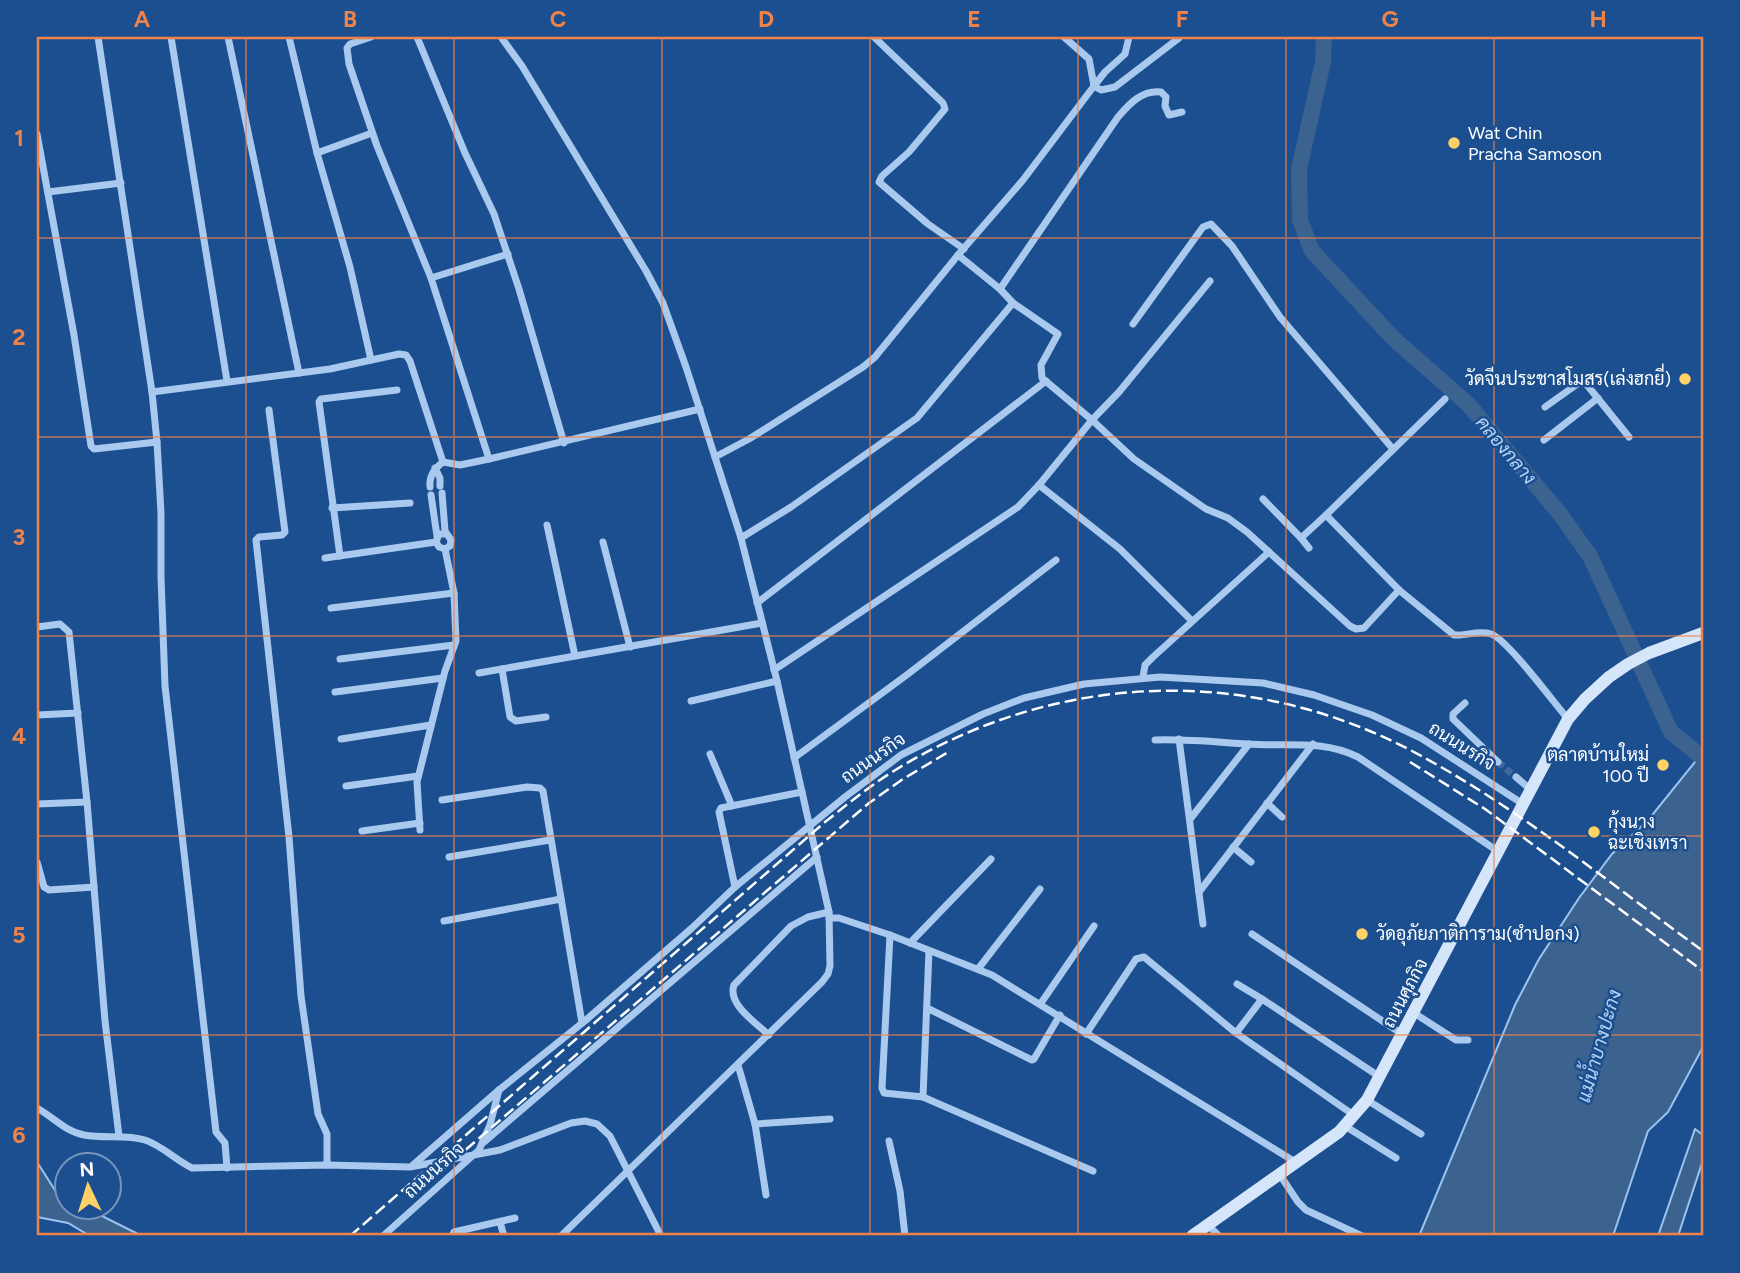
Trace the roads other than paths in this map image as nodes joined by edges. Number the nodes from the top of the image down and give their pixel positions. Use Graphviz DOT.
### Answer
graph roads {
  1 [pos="98,37"];
  2 [pos="171,37"];
  3 [pos="228,37"];
  4 [pos="289,37"];
  5 [pos="370,37"];
  6 [pos="417,37"];
  7 [pos="501,37"];
  8 [pos="874,37"];
  9 [pos="1064,37"];
  10 [pos="1129,37"];
  11 [pos="1179,38"];
  12 [pos="1094,86"];
  13 [pos="1182,112"];
  14 [pos="372,133"];
  15 [pos="37,134"];
  16 [pos="317,153"];
  17 [pos="121,183"];
  18 [pos="48,192"];
  19 [pos="961,252"];
  20 [pos="508,254"];
  21 [pos="431,278"];
  22 [pos="1210,281"];
  23 [pos="1000,289"];
  24 [pos="1013,303"];
  25 [pos="1133,324"];
  26 [pos="371,360"];
  27 [pos="299,373"];
  28 [pos="226,381"];
  29 [pos="1046,381"];
  30 [pos="397,390"];
  31 [pos="152,392"];
  32 [pos="1598,398"];
  33 [pos="1445,399"];
  34 [pos="1545,407"];
  35 [pos="700,409"];
  36 [pos="269,410"];
  37 [pos="1092,419"];
  38 [pos="1629,437"];
  39 [pos="1544,440"];
  40 [pos="157,442"];
  41 [pos="564,443"];
  42 [pos="1393,449"];
  43 [pos="715,457"];
  44 [pos="489,459"];
  45 [pos="443,462"];
  46 [pos="435,468"];
  47 [pos="1040,485"];
  48 [pos="1263,499"];
  49 [pos="410,503"];
  50 [pos="332,508"];
  51 [pos="1326,515"];
  52 [pos="547,526"];
  53 [pos="439,537"];
  54 [pos="741,538"];
  55 [pos="1301,538"];
  56 [pos="603,542"];
  57 [pos="1309,548"];
  58 [pos="445,549"];
  59 [pos="1269,552"];
  60 [pos="340,556"];
  61 [pos="326,558"];
  62 [pos="1056,560"];
  63 [pos="1399,590"];
  64 [pos="454,593"];
  65 [pos="757,603"];
  66 [pos="331,608"];
  67 [pos="1192,621"];
  68 [pos="762,623"];
  69 [pos="37,627"];
  70 [pos="1703,632"];
  71 [pos="454,645"];
  72 [pos="630,647"];
  73 [pos="575,656"];
  74 [pos="340,659"];
  75 [pos="502,669"];
  76 [pos="774,670"];
  77 [pos="480,673"];
  78 [pos="1143,677"];
  79 [pos="443,678"];
  80 [pos="777,681"];
  81 [pos="335,692"];
  82 [pos="691,701"];
  83 [pos="1465,703"];
  84 [pos="78,713"];
  85 [pos="37,715"];
  86 [pos="546,717"];
  87 [pos="1568,719"];
  88 [pos="431,725"];
  89 [pos="341,739"];
  90 [pos="1179,739"];
  91 [pos="1155,740"];
  92 [pos="1248,744"];
  93 [pos="1313,744"];
  94 [pos="710,754"];
  95 [pos="794,758"];
  96 [pos="1498,762"];
  97 [pos="418,776"];
  98 [pos="1516,777"];
  99 [pos="346,786"];
  100 [pos="1531,790"];
  101 [pos="802,792"];
  102 [pos="442,800"];
  103 [pos="87,802"];
  104 [pos="1267,803"];
  105 [pos="37,804"];
  106 [pos="1523,804"];
  107 [pos="732,806"];
  108 [pos="1282,817"];
  109 [pos="1191,818"];
  110 [pos="810,826"];
  111 [pos="362,831"];
  112 [pos="550,840"];
  113 [pos="1233,847"];
  114 [pos="1499,852"];
  115 [pos="449,857"];
  116 [pos="817,857"];
  117 [pos="991,859"];
  118 [pos="37,862"];
  119 [pos="1251,862"];
  120 [pos="94,887"];
  121 [pos="735,887"];
  122 [pos="1040,889"];
  123 [pos="1199,892"];
  124 [pos="561,899"];
  125 [pos="829,915"];
  126 [pos="444,921"];
  127 [pos="1203,924"];
  128 [pos="1094,926"];
  129 [pos="1252,934"];
  130 [pos="890,935"];
  131 [pos="910,943"];
  132 [pos="929,951"];
  133 [pos="978,969"];
  134 [pos="1237,984"];
  135 [pos="1262,999"];
  136 [pos="1041,1003"];
  137 [pos="927,1008"];
  138 [pos="1414,1013"];
  139 [pos="1060,1015"];
  140 [pos="582,1023"];
  141 [pos="1236,1033"];
  142 [pos="1086,1034"];
  143 [pos="1403,1034"];
  144 [pos="769,1035"];
  145 [pos="1468,1040"];
  146 [pos="738,1065"];
  147 [pos="1381,1077"];
  148 [pos="499,1090"];
  149 [pos="923,1097"];
  150 [pos="1367,1100"];
  151 [pos="37,1108"];
  152 [pos="1354,1116"];
  153 [pos="830,1119"];
  154 [pos="755,1124"];
  155 [pos="1345,1126"];
  156 [pos="1421,1134"];
  157 [pos="120,1136"];
  158 [pos="483,1142"];
  159 [pos="889,1142"];
  160 [pos="474,1155"];
  161 [pos="1396,1158"];
  162 [pos="1297,1163"];
  163 [pos="327,1165"];
  164 [pos="410,1167"];
  165 [pos="227,1168"];
  166 [pos="628,1170"];
  167 [pos="1093,1171"];
  168 [pos="1280,1175"];
  169 [pos="766,1195"];
  170 [pos="515,1218"];
  171 [pos="500,1222"];
  172 [pos="1208,1225"];
  173 [pos="383,1236"];
  174 [pos="452,1236"];
  175 [pos="504,1236"];
  176 [pos="561,1236"];
  177 [pos="661,1236"];
  178 [pos="905,1236"];
  179 [pos="1192,1236"];
  180 [pos="1219,1236"];
  181 [pos="1362,1236"];
  1 -- 17 [label="street"];
  2 -- 28 [label="street"];
  3 -- 27 [label="street"];
  4 -- 16 [label="street"];
  5 -- 14 [label="street"];
  6 -- 20 [label="street"];
  7 -- 35 [label="street"];
  8 -- 19 [label="street"];
  9 -- 12 [label="street"];
  10 -- 12 [label="street"];
  11 -- 12 [label="street"];
  12 -- 19 [label="street"];
  13 -- 23 [label="street"];
  14 -- 16 [label="street"];
  14 -- 21 [label="street"];
  15 -- 18 [label="street"];
  16 -- 26 [label="street"];
  17 -- 18 [label="street"];
  17 -- 31 [label="street"];
  18 -- 40 [label="street"];
  19 -- 23 [label="street"];
  19 -- 43 [label="street"];
  20 -- 21 [label="street"];
  20 -- 41 [label="street"];
  21 -- 44 [label="street"];
  22 -- 37 [label="street"];
  23 -- 24 [label="street"];
  24 -- 29 [label="street"];
  24 -- 54 [label="street"];
  25 -- 42 [label="street"];
  26 -- 27 [label="street"];
  26 -- 45 [label="street"];
  27 -- 28 [label="street"];
  28 -- 31 [label="street"];
  29 -- 37 [label="street"];
  29 -- 65 [label="street"];
  30 -- 50 [label="street"];
  31 -- 40 [label="street"];
  32 -- 34 [label="street"];
  32 -- 38 [label="street"];
  32 -- 39 [label="street"];
  33 -- 42 [label="street"];
  35 -- 41 [label="street"];
  35 -- 43 [label="street"];
  36 -- 163 [label="street"];
  37 -- 47 [label="street"];
  37 -- 59 [label="street"];
  40 -- 165 [label="street"];
  41 -- 44 [label="street"];
  42 -- 51 [label="street"];
  43 -- 54 [label="street"];
  44 -- 45 [label="street"];
  45 -- 46 [label="street"];
  46 -- 53 [label="street"];
  46 -- 53 [label="street"];
  47 -- 67 [label="street"];
  47 -- 76 [label="street"];
  48 -- 55 [label="street"];
  49 -- 50 [label="street"];
  50 -- 60 [label="street"];
  51 -- 55 [label="street"];
  51 -- 63 [label="street"];
  52 -- 73 [label="street"];
  53 -- 58 [label="street"];
  53 -- 58 [label="street"];
  53 -- 60 [label="street"];
  54 -- 65 [label="street"];
  55 -- 57 [label="street"];
  56 -- 72 [label="street"];
  58 -- 64 [label="street"];
  59 -- 63 [label="street"];
  59 -- 67 [label="street"];
  60 -- 61 [label="street"];
  62 -- 95 [label="street"];
  63 -- 87 [label="street"];
  64 -- 66 [label="street"];
  64 -- 71 [label="street"];
  65 -- 68 [label="street"];
  67 -- 78 [label="street"];
  68 -- 72 [label="street"];
  68 -- 76 [label="street"];
  69 -- 84 [label="street"];
  70 -- 87 [label="main road, ถนนศุภกิจ"];
  71 -- 74 [label="street"];
  71 -- 79 [label="street"];
  72 -- 73 [label="street"];
  73 -- 75 [label="street"];
  75 -- 77 [label="street"];
  75 -- 86 [label="street"];
  76 -- 80 [label="street"];
  78 -- 106 [label="street, ถนนนรกิจ"];
  78 -- 110 [label="street, ถนนนรกิจ"];
  79 -- 81 [label="street"];
  79 -- 88 [label="street"];
  80 -- 82 [label="street"];
  80 -- 95 [label="street"];
  83 -- 96 [label="street"];
  84 -- 85 [label="street"];
  84 -- 103 [label="street"];
  87 -- 100 [label="main road, ถนนศุภกิจ"];
  88 -- 89 [label="street"];
  88 -- 97 [label="street"];
  90 -- 91 [label="street"];
  90 -- 92 [label="street"];
  90 -- 109 [label="street"];
  92 -- 93 [label="street"];
  92 -- 109 [label="street"];
  93 -- 104 [label="street"];
  93 -- 114 [label="street"];
  94 -- 107 [label="street"];
  95 -- 101 [label="street"];
  97 -- 99 [label="street"];
  97 -- 111 [label="street"];
  98 -- 100 [label="street"];
  100 -- 106 [label="main road, ถนนศุภกิจ"];
  101 -- 107 [label="street"];
  101 -- 110 [label="street"];
  102 -- 112 [label="street"];
  103 -- 105 [label="street"];
  103 -- 120 [label="street"];
  104 -- 108 [label="street"];
  104 -- 113 [label="street"];
  106 -- 114 [label="main road, ถนนศุภกิจ"];
  107 -- 121 [label="street"];
  109 -- 123 [label="street"];
  110 -- 116 [label="street"];
  110 -- 121 [label="street, ถนนนรกิจ"];
  112 -- 115 [label="street"];
  112 -- 124 [label="street"];
  113 -- 119 [label="street"];
  113 -- 123 [label="street"];
  114 -- 138 [label="main road, ถนนศุภกิจ"];
  116 -- 125 [label="street"];
  116 -- 158 [label="street"];
  117 -- 131 [label="street"];
  118 -- 120 [label="street"];
  120 -- 157 [label="street"];
  121 -- 140 [label="street, ถนนนรกิจ"];
  122 -- 133 [label="street"];
  123 -- 127 [label="street"];
  124 -- 126 [label="street"];
  124 -- 140 [label="street"];
  125 -- 130 [label="street"];
  125 -- 144 [label="street"];
  125 -- 144 [label="street"];
  128 -- 136 [label="street"];
  129 -- 143 [label="street"];
  130 -- 131 [label="street"];
  130 -- 149 [label="street"];
  131 -- 132 [label="street"];
  132 -- 133 [label="street"];
  132 -- 137 [label="street"];
  133 -- 136 [label="street"];
  134 -- 135 [label="street"];
  135 -- 141 [label="street"];
  135 -- 147 [label="street"];
  136 -- 139 [label="street"];
  137 -- 139 [label="street"];
  137 -- 149 [label="street"];
  138 -- 143 [label="main road, ถนนศุภกิจ"];
  138 -- 145 [label="street"];
  139 -- 142 [label="street"];
  140 -- 148 [label="street, ถนนนรกิจ"];
  141 -- 142 [label="street"];
  141 -- 152 [label="street"];
  142 -- 162 [label="street"];
  143 -- 147 [label="main road, ถนนศุภกิจ"];
  144 -- 146 [label="street"];
  146 -- 154 [label="street"];
  146 -- 166 [label="street"];
  147 -- 150 [label="main road, ถนนศุภกิจ"];
  148 -- 158 [label="street, ถนนนรกิจ"];
  148 -- 164 [label="street"];
  149 -- 167 [label="street"];
  150 -- 152 [label="main road, ถนนศุภกิจ"];
  150 -- 156 [label="street"];
  151 -- 157 [label="street"];
  152 -- 155 [label="main road, ถนนศุภกิจ"];
  153 -- 154 [label="street"];
  154 -- 169 [label="street"];
  155 -- 161 [label="street"];
  155 -- 162 [label="main road, ถนนศุภกิจ"];
  157 -- 165 [label="street"];
  158 -- 160 [label="street, ถนนนรกิจ"];
  159 -- 178 [label="street"];
  160 -- 164 [label="street"];
  160 -- 166 [label="street"];
  160 -- 173 [label="street, ถนนนรกิจ"];
  162 -- 168 [label="main road, ถนนศุภกิจ"];
  163 -- 164 [label="street"];
  163 -- 165 [label="street"];
  166 -- 176 [label="street"];
  166 -- 177 [label="street"];
  168 -- 172 [label="main road, ถนนศุภกิจ"];
  168 -- 181 [label="street"];
  170 -- 171 [label="street"];
  171 -- 174 [label="street"];
  171 -- 175 [label="street"];
  172 -- 179 [label="main road, ถนนศุภกิจ"];
  172 -- 180 [label="street"];
}
